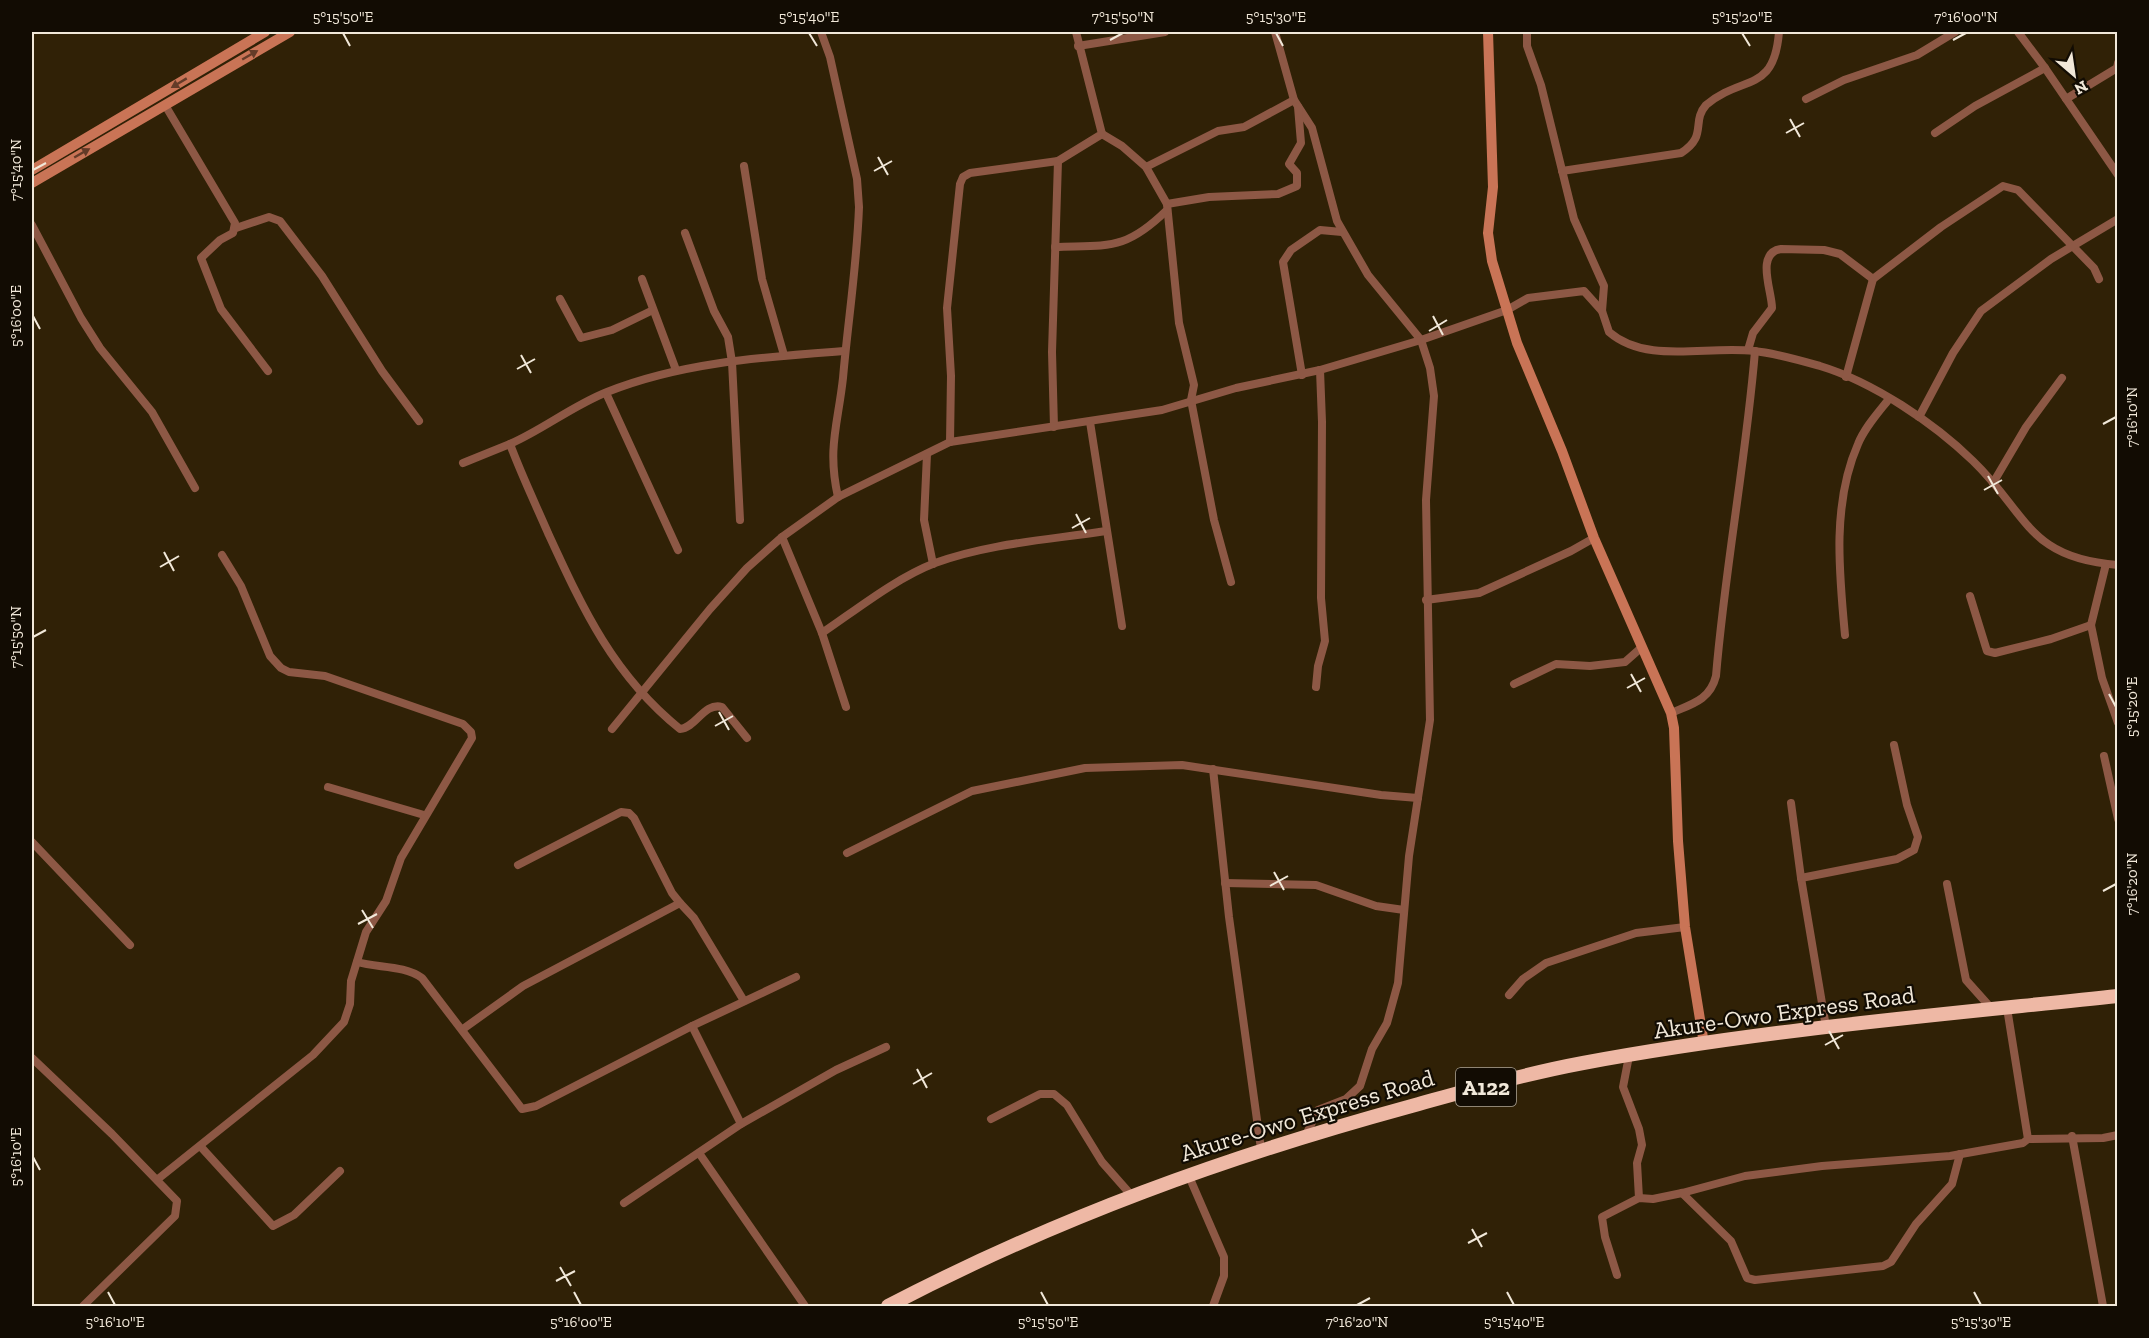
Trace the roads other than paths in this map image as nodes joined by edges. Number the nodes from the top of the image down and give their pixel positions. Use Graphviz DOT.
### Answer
graph roads {
  1 [pos="265,32"];
  2 [pos="286,32"];
  3 [pos="821,32"];
  4 [pos="1076,32"];
  5 [pos="1165,32"];
  6 [pos="1275,32"];
  7 [pos="1488,32"];
  8 [pos="1527,32"];
  9 [pos="1779,32"];
  10 [pos="1956,32"];
  11 [pos="2018,32"];
  12 [pos="1078,46"];
  13 [pos="2118,63"];
  14 [pos="2045,68"];
  15 [pos="1806,99"];
  16 [pos="2066,99"];
  17 [pos="1296,103"];
  18 [pos="165,105"];
  19 [pos="1935,133"];
  20 [pos="1102,134"];
  21 [pos="1058,161"];
  22 [pos="744,166"];
  23 [pos="1146,167"];
  24 [pos="32,170"];
  25 [pos="1562,171"];
  26 [pos="2118,175"];
  27 [pos="32,183"];
  28 [pos="1167,207"];
  29 [pos="2118,219"];
  30 [pos="32,225"];
  31 [pos="236,228"];
  32 [pos="1342,232"];
  33 [pos="685,233"];
  34 [pos="1054,246"];
  35 [pos="2073,248"];
  36 [pos="642,279"];
  37 [pos="1873,279"];
  38 [pos="2099,279"];
  39 [pos="560,299"];
  40 [pos="653,310"];
  41 [pos="1507,310"];
  42 [pos="1602,311"];
  43 [pos="1421,340"];
  44 [pos="1752,350"];
  45 [pos="845,351"];
  46 [pos="784,356"];
  47 [pos="732,362"];
  48 [pos="676,370"];
  49 [pos="1320,370"];
  50 [pos="268,371"];
  51 [pos="1302,375"];
  52 [pos="1846,377"];
  53 [pos="2062,378"];
  54 [pos="606,393"];
  55 [pos="1889,399"];
  56 [pos="1191,400"];
  57 [pos="1919,417"];
  58 [pos="419,421"];
  59 [pos="1090,422"];
  60 [pos="1054,427"];
  61 [pos="950,442"];
  62 [pos="510,444"];
  63 [pos="927,454"];
  64 [pos="463,463"];
  65 [pos="1993,483"];
  66 [pos="195,488"];
  67 [pos="838,496"];
  68 [pos="740,520"];
  69 [pos="1106,531"];
  70 [pos="782,537"];
  71 [pos="1594,538"];
  72 [pos="678,550"];
  73 [pos="222,555"];
  74 [pos="933,564"];
  75 [pos="2106,564"];
  76 [pos="2118,565"];
  77 [pos="1231,582"];
  78 [pos="1970,596"];
  79 [pos="1426,600"];
  80 [pos="2091,625"];
  81 [pos="1122,626"];
  82 [pos="822,633"];
  83 [pos="1845,635"];
  84 [pos="1642,647"];
  85 [pos="1514,684"];
  86 [pos="1317,687"];
  87 [pos="639,693"];
  88 [pos="846,706"];
  89 [pos="1671,713"];
  90 [pos="2118,723"];
  91 [pos="612,729"];
  92 [pos="747,738"];
  93 [pos="1894,745"];
  94 [pos="2104,756"];
  95 [pos="1213,769"];
  96 [pos="328,787"];
  97 [pos="1418,798"];
  98 [pos="1791,803"];
  99 [pos="424,816"];
  100 [pos="2118,819"];
  101 [pos="32,842"];
  102 [pos="847,853"];
  103 [pos="518,865"];
  104 [pos="1800,878"];
  105 [pos="1225,883"];
  106 [pos="1947,884"];
  107 [pos="680,903"];
  108 [pos="1404,910"];
  109 [pos="1685,927"];
  110 [pos="130,945"];
  111 [pos="357,962"];
  112 [pos="796,976"];
  113 [pos="1509,995"];
  114 [pos="2117,1000"];
  115 [pos="744,1001"];
  116 [pos="2000,1009"];
  117 [pos="692,1026"];
  118 [pos="1826,1027"];
  119 [pos="463,1029"];
  120 [pos="1704,1044"];
  121 [pos="886,1047"];
  122 [pos="1629,1056"];
  123 [pos="32,1058"];
  124 [pos="991,1119"];
  125 [pos="741,1124"];
  126 [pos="1306,1135"];
  127 [pos="2118,1135"];
  128 [pos="2072,1136"];
  129 [pos="2028,1139"];
  130 [pos="201,1147"];
  131 [pos="1261,1149"];
  132 [pos="699,1153"];
  133 [pos="1960,1154"];
  134 [pos="340,1171"];
  135 [pos="1188,1174"];
  136 [pos="158,1179"];
  137 [pos="1682,1194"];
  138 [pos="1132,1196"];
  139 [pos="1639,1198"];
  140 [pos="624,1203"];
  141 [pos="1617,1275"];
  142 [pos="82,1306"];
  143 [pos="805,1306"];
  144 [pos="888,1306"];
  145 [pos="1213,1306"];
  146 [pos="2103,1306"];
  1 -- 24 [label="street, one-way"];
  18 -- 2 [label="street, one-way"];
  3 -- 45 [label="street"];
  4 -- 12 [label="street"];
  5 -- 12 [label="street"];
  6 -- 17 [label="street"];
  7 -- 41 [label="street"];
  8 -- 25 [label="street"];
  9 -- 25 [label="street"];
  10 -- 15 [label="street"];
  11 -- 14 [label="street"];
  12 -- 20 [label="street"];
  13 -- 16 [label="street"];
  14 -- 16 [label="street"];
  14 -- 19 [label="street"];
  16 -- 26 [label="street"];
  17 -- 23 [label="street"];
  17 -- 28 [label="street"];
  17 -- 32 [label="street"];
  27 -- 18 [label="street, one-way"];
  18 -- 31 [label="street"];
  20 -- 21 [label="street"];
  20 -- 23 [label="street"];
  21 -- 34 [label="street"];
  21 -- 61 [label="street"];
  22 -- 46 [label="street"];
  23 -- 28 [label="street"];
  25 -- 42 [label="street"];
  28 -- 34 [label="street"];
  28 -- 56 [label="street"];
  29 -- 35 [label="street"];
  30 -- 66 [label="street"];
  31 -- 50 [label="street"];
  31 -- 58 [label="street"];
  32 -- 43 [label="street"];
  32 -- 51 [label="street"];
  33 -- 47 [label="street"];
  34 -- 60 [label="street"];
  35 -- 37 [label="street"];
  35 -- 38 [label="street"];
  35 -- 57 [label="street"];
  36 -- 40 [label="street"];
  37 -- 44 [label="street"];
  37 -- 52 [label="street"];
  39 -- 40 [label="street"];
  40 -- 48 [label="street"];
  41 -- 42 [label="street"];
  41 -- 43 [label="street"];
  41 -- 71 [label="street"];
  42 -- 44 [label="street"];
  43 -- 49 [label="street"];
  43 -- 79 [label="street"];
  44 -- 52 [label="street"];
  44 -- 89 [label="street"];
  45 -- 46 [label="street"];
  45 -- 67 [label="street"];
  46 -- 47 [label="street"];
  47 -- 48 [label="street"];
  47 -- 68 [label="street"];
  48 -- 54 [label="street"];
  49 -- 51 [label="street"];
  49 -- 86 [label="street"];
  51 -- 56 [label="street"];
  52 -- 55 [label="street"];
  53 -- 65 [label="street"];
  54 -- 62 [label="street"];
  54 -- 72 [label="street"];
  55 -- 57 [label="street"];
  55 -- 83 [label="street"];
  56 -- 59 [label="street"];
  56 -- 77 [label="street"];
  57 -- 65 [label="street"];
  59 -- 60 [label="street"];
  59 -- 69 [label="street"];
  60 -- 61 [label="street"];
  61 -- 63 [label="street"];
  62 -- 64 [label="street"];
  62 -- 87 [label="street"];
  63 -- 67 [label="street"];
  63 -- 74 [label="street"];
  65 -- 75 [label="street"];
  67 -- 70 [label="street"];
  69 -- 74 [label="street"];
  69 -- 81 [label="street"];
  70 -- 82 [label="street"];
  70 -- 87 [label="street"];
  71 -- 79 [label="street"];
  71 -- 84 [label="street"];
  73 -- 99 [label="street"];
  74 -- 82 [label="street"];
  75 -- 76 [label="street"];
  75 -- 80 [label="street"];
  78 -- 80 [label="street"];
  79 -- 97 [label="street"];
  80 -- 90 [label="street"];
  82 -- 88 [label="street"];
  84 -- 85 [label="street"];
  84 -- 89 [label="street"];
  87 -- 91 [label="street"];
  87 -- 92 [label="street"];
  89 -- 109 [label="street"];
  93 -- 104 [label="street"];
  94 -- 100 [label="street"];
  95 -- 97 [label="street"];
  95 -- 102 [label="street"];
  95 -- 105 [label="street"];
  96 -- 99 [label="street"];
  97 -- 108 [label="street"];
  98 -- 104 [label="street"];
  99 -- 111 [label="street"];
  101 -- 110 [label="street"];
  103 -- 107 [label="street"];
  104 -- 118 [label="street"];
  105 -- 108 [label="street"];
  105 -- 131 [label="street"];
  106 -- 116 [label="street"];
  107 -- 115 [label="street"];
  107 -- 119 [label="street"];
  108 -- 126 [label="street"];
  109 -- 113 [label="street"];
  109 -- 120 [label="street"];
  111 -- 119 [label="street"];
  111 -- 130 [label="street"];
  112 -- 115 [label="street"];
  114 -- 116 [label="highway, Akure-Owo Express Road / A122"];
  115 -- 117 [label="street"];
  116 -- 118 [label="highway, Akure-Owo Express Road / A122"];
  116 -- 129 [label="street"];
  117 -- 119 [label="street"];
  117 -- 125 [label="street"];
  118 -- 120 [label="highway, Akure-Owo Express Road / A122"];
  120 -- 122 [label="highway, Akure-Owo Express Road / A122"];
  121 -- 125 [label="street"];
  122 -- 126 [label="highway, Akure-Owo Express Road / A122"];
  122 -- 139 [label="street"];
  123 -- 136 [label="street"];
  124 -- 138 [label="street"];
  125 -- 132 [label="street"];
  126 -- 131 [label="highway, Akure-Owo Express Road / A122"];
  127 -- 128 [label="street"];
  128 -- 129 [label="street"];
  128 -- 146 [label="street"];
  129 -- 133 [label="street"];
  130 -- 134 [label="street"];
  130 -- 136 [label="street"];
  131 -- 135 [label="highway, Akure-Owo Express Road / A122"];
  132 -- 140 [label="street"];
  132 -- 143 [label="street"];
  133 -- 137 [label="street"];
  133 -- 137 [label="street"];
  135 -- 138 [label="highway, Akure-Owo Express Road / A122"];
  135 -- 145 [label="street"];
  136 -- 142 [label="street"];
  137 -- 139 [label="street"];
  138 -- 144 [label="highway, Akure-Owo Express Road / A122"];
  139 -- 141 [label="street"];
}
